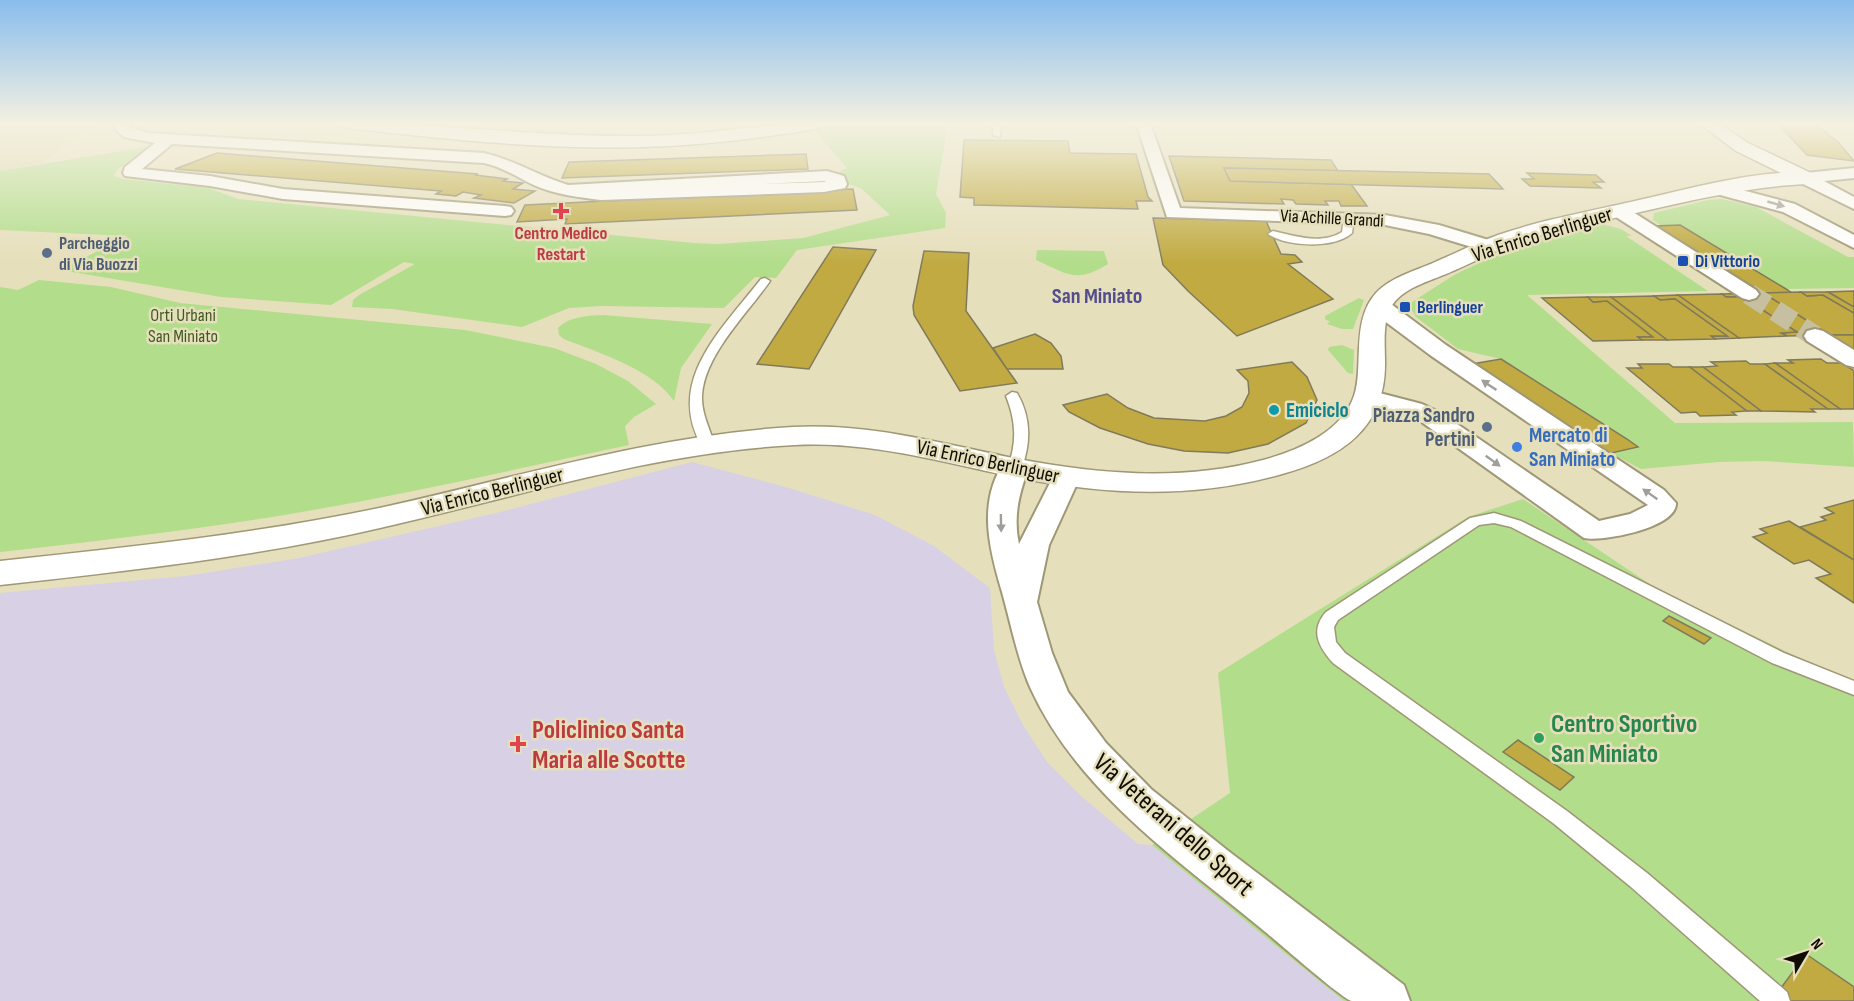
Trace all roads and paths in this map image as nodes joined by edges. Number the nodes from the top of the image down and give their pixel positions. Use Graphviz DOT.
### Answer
graph roads {
  1 [pos="131,170"];
  2 [pos="517,170"];
  3 [pos="1159,170"];
  4 [pos="1753,170"];
  5 [pos="1789,170"];
  6 [pos="1854,173"];
  7 [pos="1806,178"];
  8 [pos="1758,181"];
  9 [pos="1719,189"];
  10 [pos="567,190"];
  11 [pos="1854,204"];
  12 [pos="1619,210"];
  13 [pos="505,211"];
  14 [pos="1349,218"];
  15 [pos="1273,234"];
  16 [pos="1854,242"];
  17 [pos="1488,246"];
  18 [pos="765,281"];
  19 [pos="1749,294"];
  20 [pos="1379,306"];
  21 [pos="1815,336"];
  22 [pos="1372,338"];
  23 [pos="1438,350"];
  24 [pos="1854,360"];
  25 [pos="1012,396"];
  26 [pos="1368,397"];
  27 [pos="708,445"];
  28 [pos="1015,468"];
  29 [pos="1066,477"];
  30 [pos="0,573"];
  31 [pos="1021,603"];
  32 [pos="1854,688"];
  33 [pos="1387,1001"];
  34 [pos="1779,1001"];
  1 -- 13 [label="street"];
  2 -- 10 [label="street"];
  3 -- 14 [label="street, Via Achille Grandi"];
  4 -- 8 [label="street"];
  5 -- 7 [label="street"];
  6 -- 7 [label="street, Via Enrico Berlinguer"];
  7 -- 8 [label="street, Via Enrico Berlinguer"];
  7 -- 11 [label="street"];
  8 -- 9 [label="street, Via Enrico Berlinguer"];
  9 -- 12 [label="street, Via Enrico Berlinguer"];
  9 -- 16 [label="street, one-way"];
  10 -- 10 [label="street"];
  12 -- 17 [label="street, Via Enrico Berlinguer"];
  12 -- 19 [label="street"];
  14 -- 15 [label="lane"];
  14 -- 17 [label="street, Via Achille Grandi"];
  17 -- 20 [label="street, Via Enrico Berlinguer"];
  18 -- 27 [label="lane"];
  20 -- 22 [label="street, Via Enrico Berlinguer"];
  20 -- 23 [label="street"];
  21 -- 24 [label="street"];
  22 -- 23 [label="street"];
  22 -- 26 [label="street, Via Enrico Berlinguer"];
  26 -- 23 [label="street, one-way"];
  25 -- 28 [label="lane, Via Veterani dello Sport"];
  26 -- 29 [label="street, Via Enrico Berlinguer"];
  27 -- 28 [label="street, Via Enrico Berlinguer"];
  27 -- 30 [label="street, Via Enrico Berlinguer"];
  28 -- 29 [label="street, Via Enrico Berlinguer"];
  28 -- 31 [label="street, Via Veterani dello Sport, one-way"];
  29 -- 31 [label="street, Via Veterani dello Sport"];
  31 -- 33 [label="street, Via Veterani dello Sport"];
  32 -- 34 [label="lane"];
}
